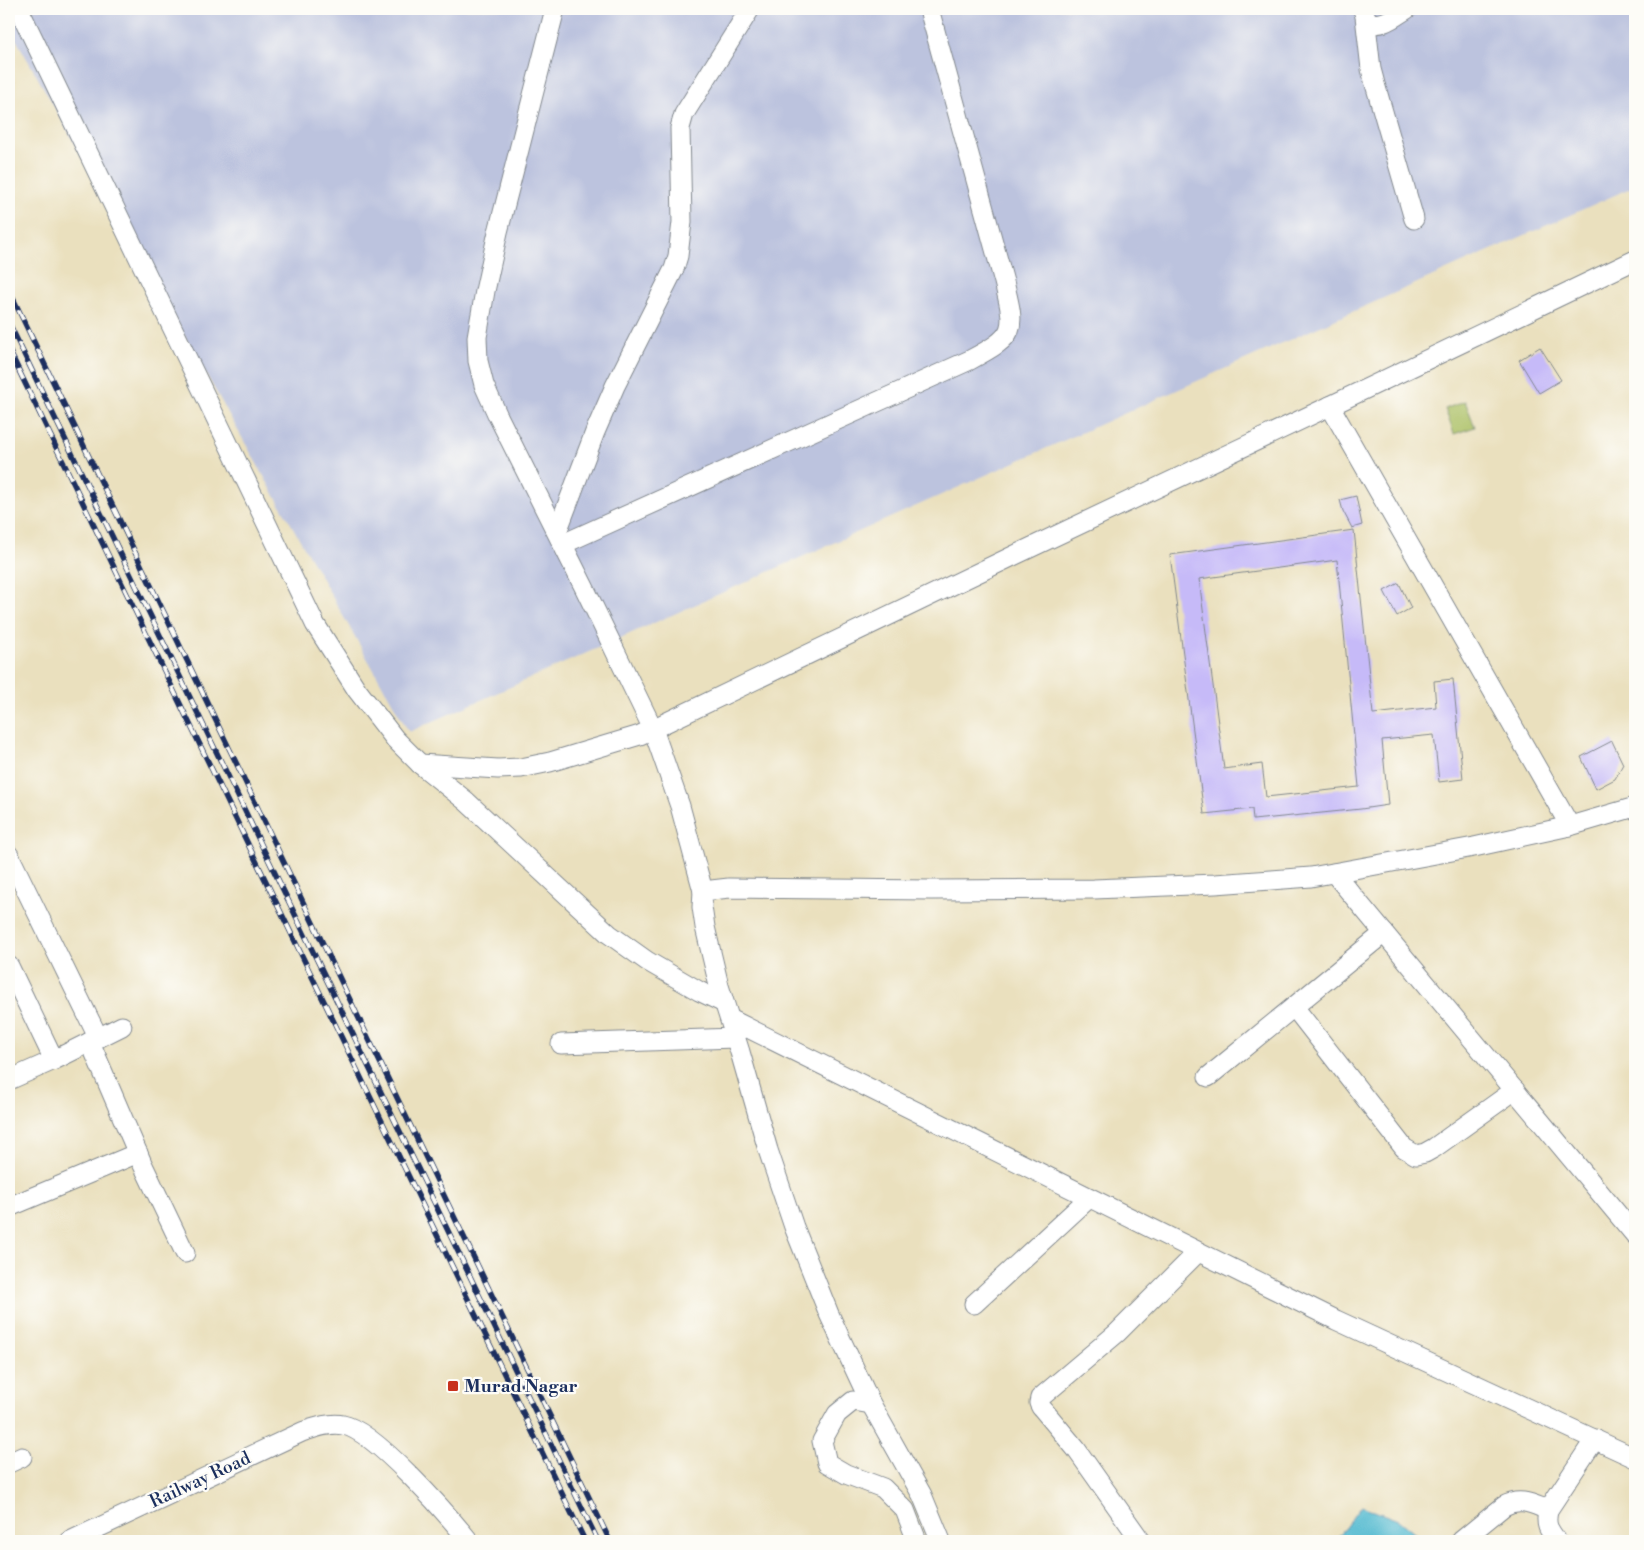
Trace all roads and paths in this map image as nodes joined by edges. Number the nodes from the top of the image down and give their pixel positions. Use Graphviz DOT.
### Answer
graph roads {
  1 [pos="19,9"];
  2 [pos="555,9"];
  3 [pos="750,9"];
  4 [pos="929,9"];
  5 [pos="1407,9"];
  6 [pos="1364,12"];
  7 [pos="1414,219"];
  8 [pos="1635,260"];
  9 [pos="1330,406"];
  10 [pos="560,538"];
  11 [pos="653,729"];
  12 [pos="420,764"];
  13 [pos="1635,807"];
  14 [pos="1570,826"];
  15 [pos="9,855"];
  16 [pos="1334,873"];
  17 [pos="703,891"];
  18 [pos="1384,933"];
  19 [pos="9,966"];
  20 [pos="1294,1007"];
  21 [pos="727,1011"];
  22 [pos="122,1026"];
  23 [pos="735,1038"];
  24 [pos="94,1040"];
  25 [pos="561,1044"];
  26 [pos="54,1060"];
  27 [pos="1208,1077"];
  28 [pos="9,1080"];
  29 [pos="1515,1090"];
  30 [pos="138,1153"];
  31 [pos="1089,1198"];
  32 [pos="9,1207"];
  33 [pos="1632,1224"];
  34 [pos="1198,1252"];
  35 [pos="185,1253"];
  36 [pos="974,1304"];
  37 [pos="871,1404"];
  38 [pos="1595,1440"];
  39 [pos="1635,1458"];
  40 [pos="1548,1510"];
  41 [pos="70,1541"];
  42 [pos="469,1541"];
  43 [pos="917,1541"];
  44 [pos="941,1541"];
  45 [pos="1141,1541"];
  46 [pos="1461,1541"];
  47 [pos="1557,1541"];
  1 -- 12 [label="street"];
  2 -- 10 [label="street"];
  3 -- 10 [label="street"];
  4 -- 10 [label="street"];
  5 -- 6 [label="street"];
  6 -- 7 [label="street"];
  8 -- 9 [label="street"];
  9 -- 11 [label="street"];
  9 -- 14 [label="street"];
  10 -- 11 [label="street"];
  11 -- 12 [label="street"];
  11 -- 17 [label="street"];
  12 -- 21 [label="street"];
  13 -- 14 [label="street"];
  14 -- 16 [label="street"];
  15 -- 24 [label="street"];
  16 -- 17 [label="street"];
  16 -- 18 [label="street"];
  17 -- 21 [label="street"];
  18 -- 20 [label="street"];
  18 -- 29 [label="street"];
  19 -- 26 [label="street"];
  20 -- 27 [label="street"];
  20 -- 29 [label="street"];
  21 -- 23 [label="street"];
  21 -- 31 [label="street"];
  22 -- 24 [label="street"];
  23 -- 25 [label="street"];
  23 -- 37 [label="street"];
  24 -- 26 [label="street"];
  24 -- 30 [label="street"];
  26 -- 28 [label="street"];
  29 -- 33 [label="street"];
  30 -- 32 [label="street"];
  30 -- 35 [label="street"];
  31 -- 34 [label="street"];
  31 -- 36 [label="street"];
  34 -- 38 [label="street"];
  34 -- 45 [label="street"];
  37 -- 43 [label="street"];
  37 -- 44 [label="street"];
  38 -- 39 [label="street"];
  38 -- 40 [label="street"];
  40 -- 46 [label="street"];
  40 -- 47 [label="street"];
  41 -- 42 [label="street, Railway Road"];
}
